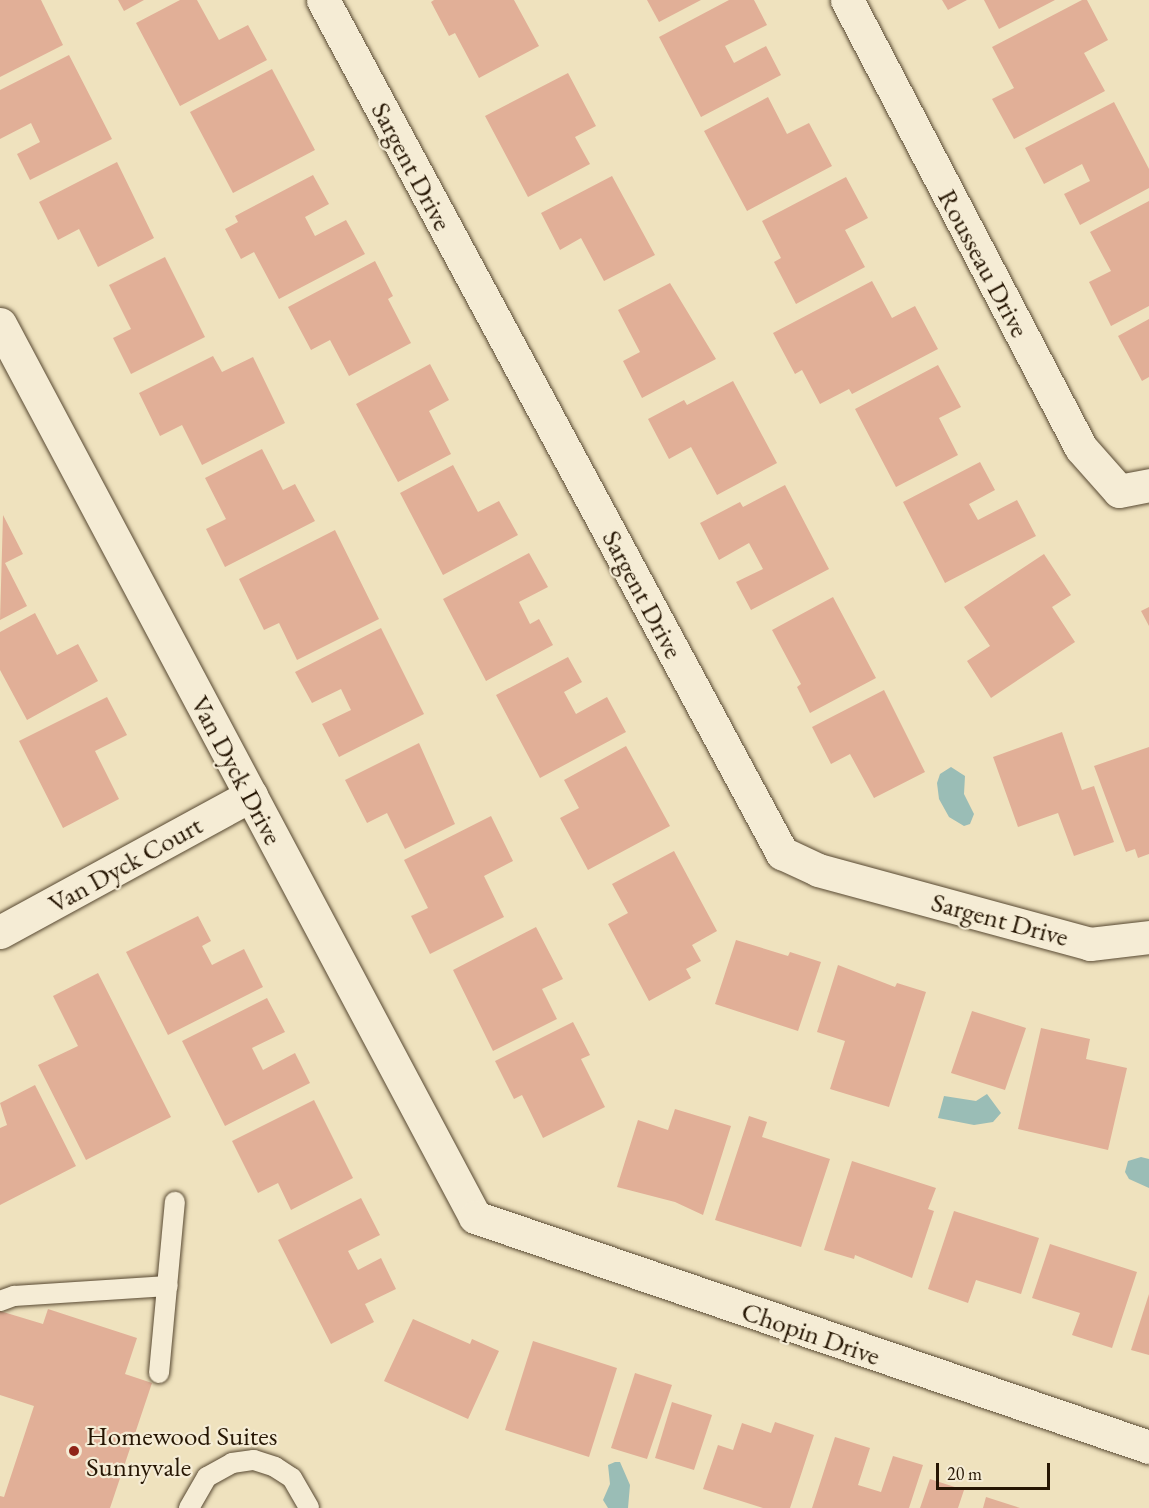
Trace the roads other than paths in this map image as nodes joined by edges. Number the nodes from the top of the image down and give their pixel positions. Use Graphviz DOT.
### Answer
graph roads {
  1 [pos="323,0"];
  2 [pos="848,0"];
  3 [pos="0,324"];
  4 [pos="1149,485"];
  5 [pos="251,795"];
  6 [pos="0,932"];
  7 [pos="1149,937"];
  8 [pos="175,1202"];
  9 [pos="475,1216"];
  10 [pos="168,1286"];
  11 [pos="0,1301"];
  12 [pos="159,1373"];
  13 [pos="1149,1447"];
  14 [pos="189,1508"];
  15 [pos="309,1508"];
  1 -- 7 [label="street, Sargent Drive"];
  2 -- 4 [label="street, Rousseau Drive"];
  3 -- 5 [label="street, Van Dyck Drive"];
  5 -- 6 [label="street, Van Dyck Court"];
  5 -- 9 [label="street, Van Dyck Drive"];
  8 -- 10 [label="lane"];
  9 -- 13 [label="street, Chopin Drive"];
  10 -- 11 [label="lane"];
  10 -- 12 [label="lane"];
  14 -- 15 [label="lane"];
}
